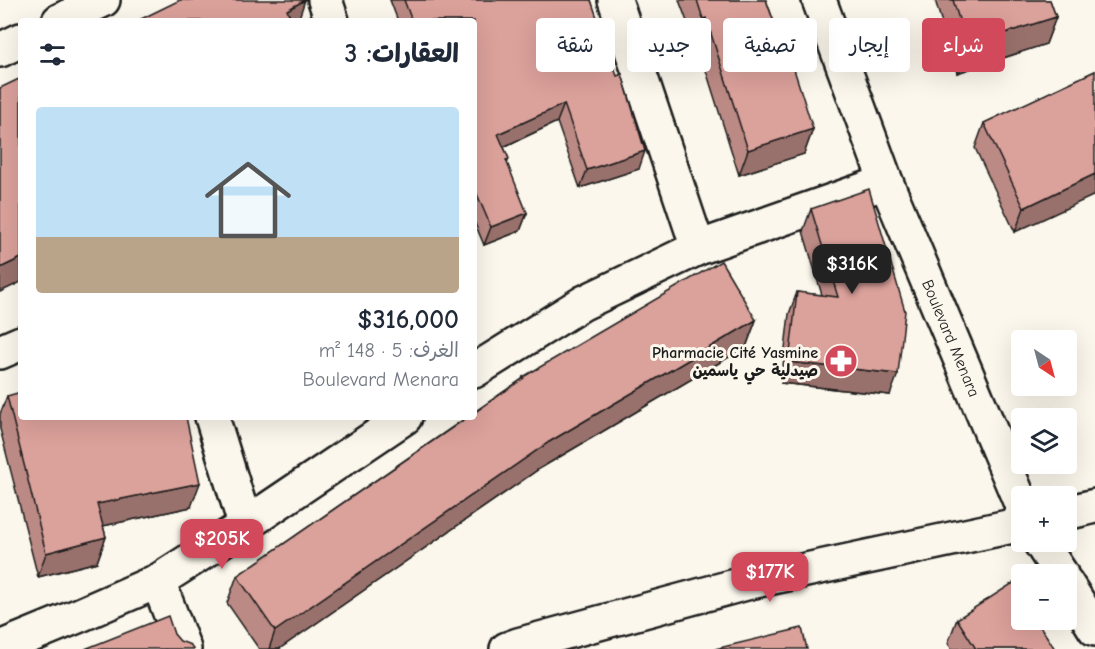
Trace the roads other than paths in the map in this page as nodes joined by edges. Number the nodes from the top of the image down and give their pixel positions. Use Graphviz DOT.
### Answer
graph roads {
  1 [pos="103,0"];
  2 [pos="325,0"];
  3 [pos="615,0"];
  4 [pos="819,0"];
  5 [pos="65,18"];
  6 [pos="331,18"];
  7 [pos="18,41"];
  8 [pos="0,50"];
  9 [pos="886,182"];
  10 [pos="698,248"];
  11 [pos="18,344"];
  12 [pos="0,352"];
  13 [pos="477,369"];
  14 [pos="213,420"];
  15 [pos="401,420"];
  16 [pos="1014,486"];
  17 [pos="1095,506"];
  18 [pos="1077,510"];
  19 [pos="245,524"];
  20 [pos="1011,526"];
  21 [pos="158,581"];
  22 [pos="1077,600"];
  23 [pos="1095,628"];
  24 [pos="0,648"];
  25 [pos="184,649"];
  26 [pos="507,649"];
  1 -- 5 [label="street"];
  2 -- 6 [label="street"];
  3 -- 10 [label="street"];
  4 -- 9 [label="street, Boulevard Menara"];
  7 -- 8 [label="street"];
  9 -- 10 [label="street"];
  9 -- 16 [label="street, Boulevard Menara"];
  10 -- 13 [label="street"];
  11 -- 12 [label="street"];
  14 -- 19 [label="street"];
  15 -- 19 [label="street"];
  17 -- 18 [label="street"];
  19 -- 21 [label="street"];
  20 -- 26 [label="street"];
  21 -- 24 [label="street"];
  21 -- 25 [label="street"];
  22 -- 23 [label="street"];
}
